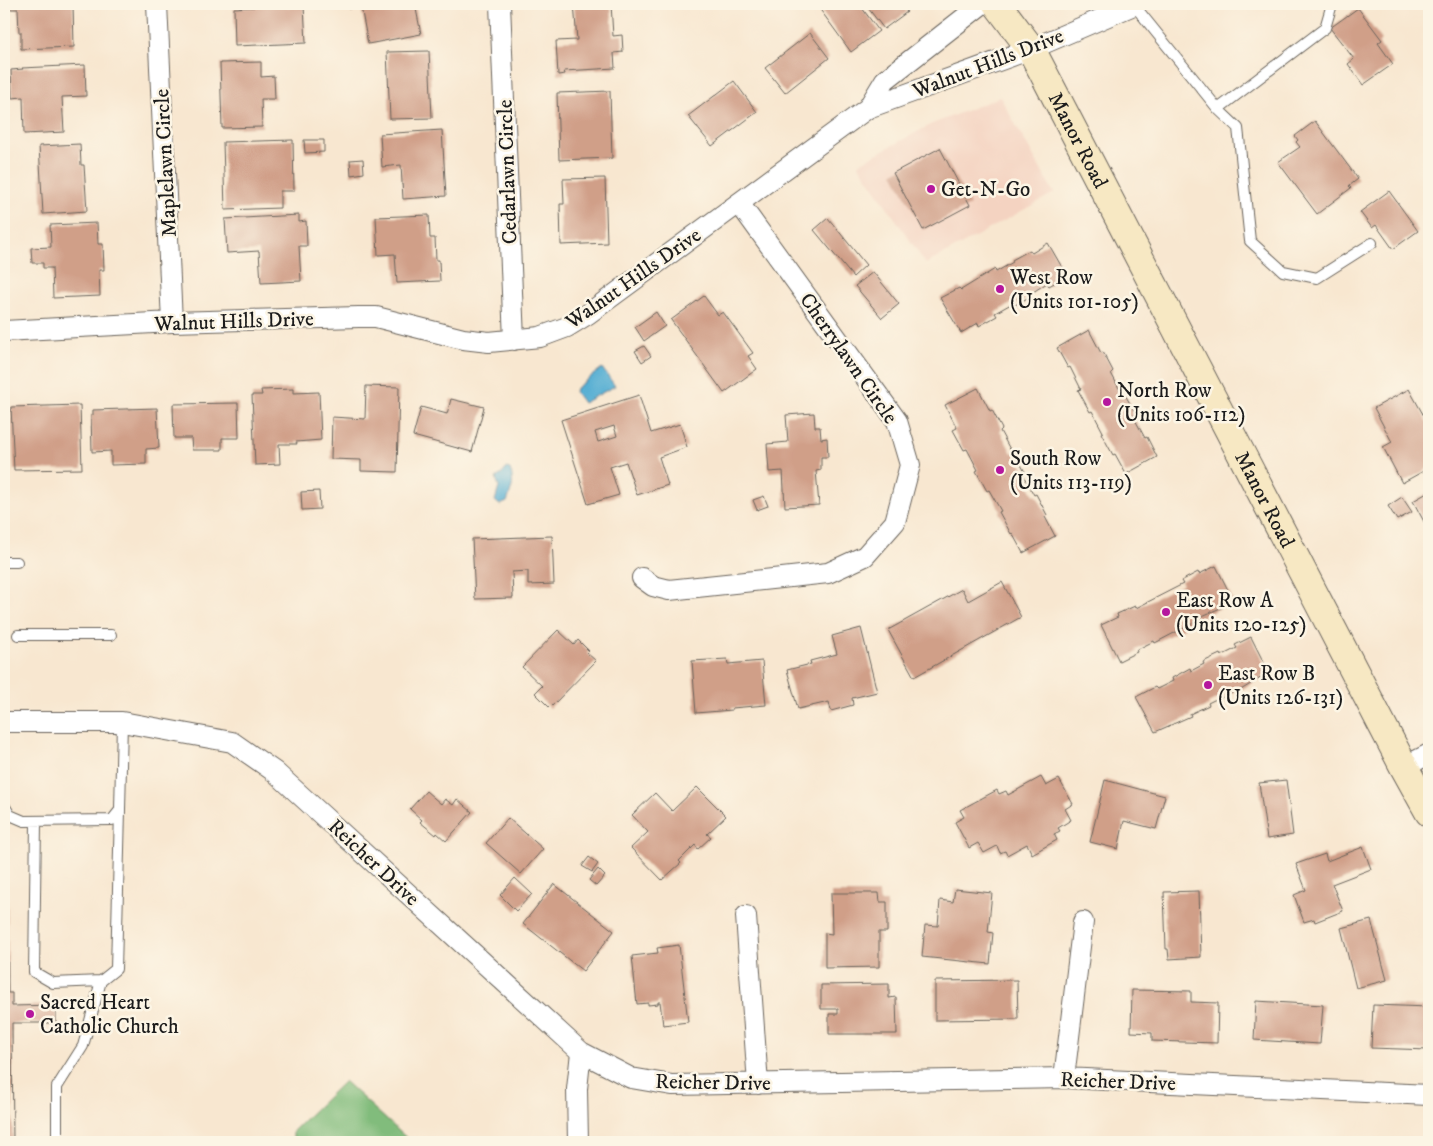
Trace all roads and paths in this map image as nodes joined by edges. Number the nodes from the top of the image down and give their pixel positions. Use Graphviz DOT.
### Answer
graph roads {
  1 [pos="157,4"];
  2 [pos="500,4"];
  3 [pos="982,4"];
  4 [pos="997,4"];
  5 [pos="1135,4"];
  6 [pos="1332,4"];
  7 [pos="1031,49"];
  8 [pos="868,108"];
  9 [pos="1218,109"];
  10 [pos="739,203"];
  11 [pos="1372,243"];
  12 [pos="172,322"];
  13 [pos="4,331"];
  14 [pos="514,340"];
  15 [pos="4,562"];
  16 [pos="17,562"];
  17 [pos="642,578"];
  18 [pos="111,635"];
  19 [pos="18,636"];
  20 [pos="4,722"];
  21 [pos="122,722"];
  22 [pos="1429,754"];
  23 [pos="1404,767"];
  24 [pos="4,805"];
  25 [pos="120,810"];
  26 [pos="1429,812"];
  27 [pos="36,822"];
  28 [pos="746,916"];
  29 [pos="1083,922"];
  30 [pos="101,981"];
  31 [pos="581,1052"];
  32 [pos="1064,1078"];
  33 [pos="758,1084"];
  34 [pos="1429,1095"];
  35 [pos="57,1142"];
  36 [pos="578,1142"];
  1 -- 12 [label="street, Maplelawn Circle"];
  2 -- 14 [label="street, Cedarlawn Circle"];
  3 -- 8 [label="street, Walnut Hills Drive"];
  4 -- 7 [label="main road, Manor Road"];
  5 -- 7 [label="street, Walnut Hills Drive"];
  5 -- 9 [label="lane"];
  6 -- 9 [label="lane"];
  7 -- 8 [label="street, Walnut Hills Drive"];
  7 -- 23 [label="main road, Manor Road"];
  8 -- 10 [label="street, Walnut Hills Drive"];
  9 -- 11 [label="lane"];
  10 -- 14 [label="street, Walnut Hills Drive"];
  10 -- 17 [label="street, Cherrylawn Circle"];
  12 -- 13 [label="street, Walnut Hills Drive"];
  12 -- 14 [label="street, Walnut Hills Drive"];
  15 -- 16 [label="lane"];
  18 -- 19 [label="lane"];
  20 -- 21 [label="street, Reicher Drive"];
  21 -- 25 [label="lane"];
  21 -- 31 [label="street, Reicher Drive"];
  22 -- 23 [label="street"];
  23 -- 26 [label="main road, Manor Road"];
  24 -- 27 [label="lane"];
  25 -- 27 [label="lane"];
  25 -- 30 [label="lane"];
  27 -- 30 [label="lane"];
  28 -- 33 [label="street"];
  29 -- 32 [label="street"];
  30 -- 35 [label="lane"];
  31 -- 33 [label="street, Reicher Drive"];
  31 -- 36 [label="street"];
  32 -- 33 [label="street, Reicher Drive"];
  32 -- 34 [label="street, Reicher Drive"];
}
